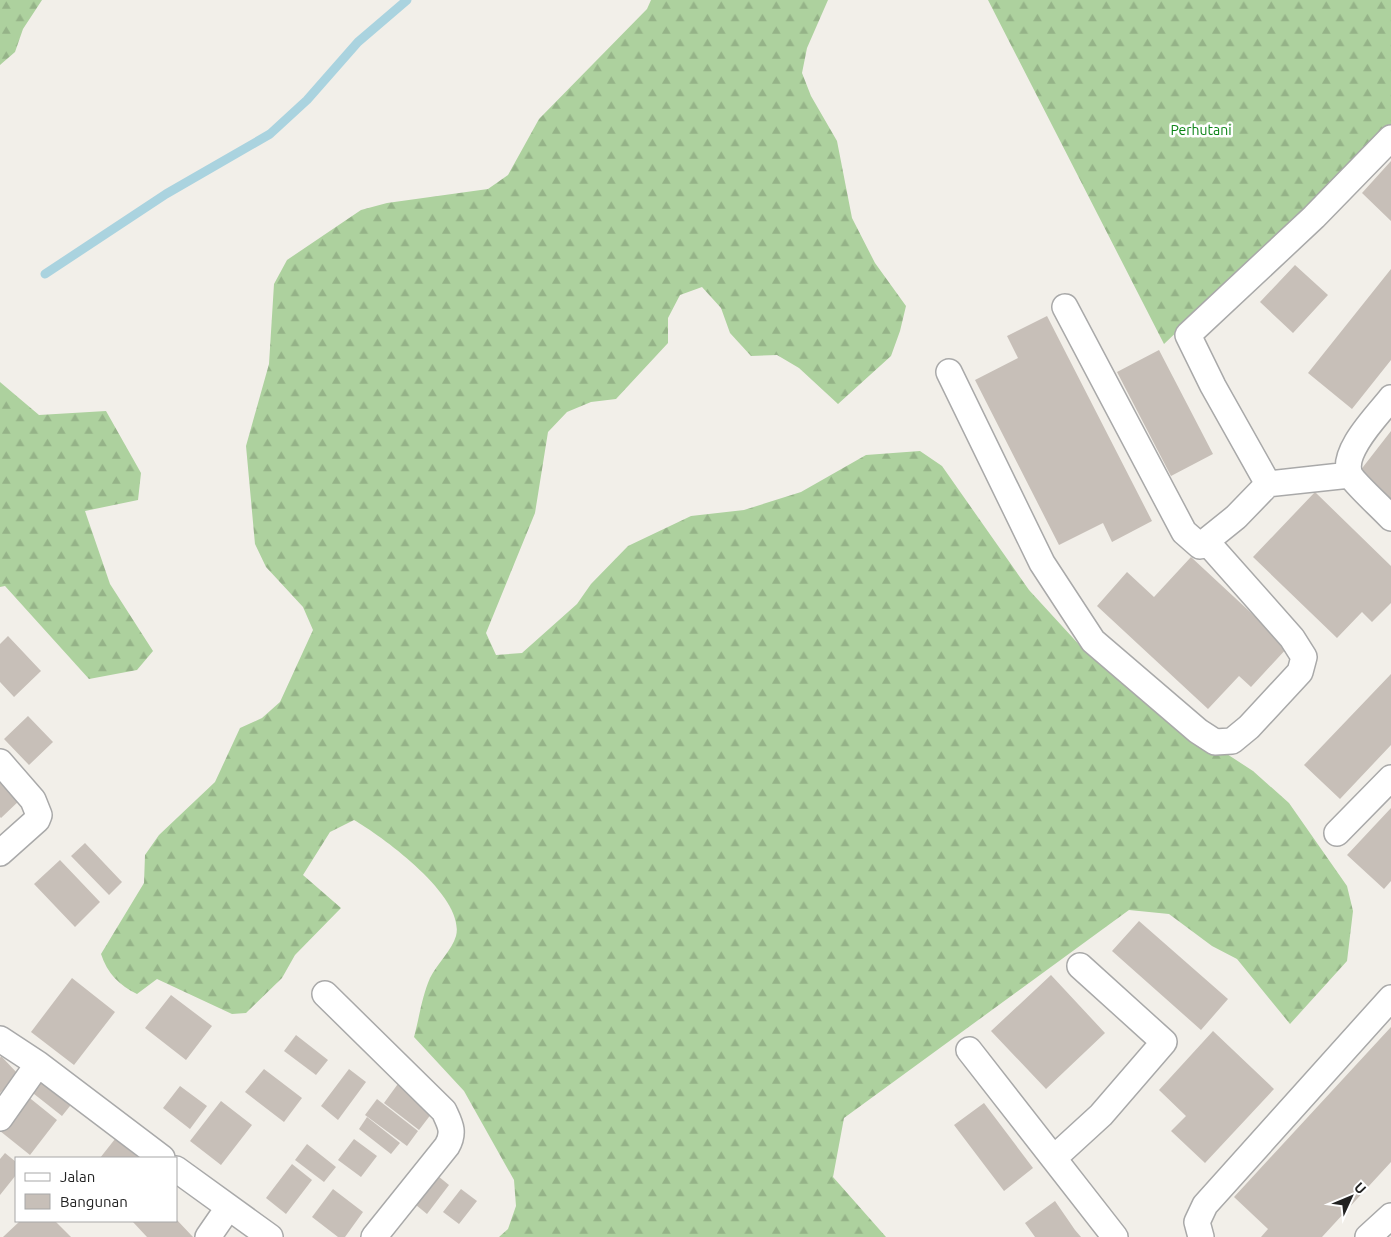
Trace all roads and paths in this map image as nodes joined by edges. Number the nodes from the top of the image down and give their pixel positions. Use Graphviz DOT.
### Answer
graph roads {
  1 [pos="1391,138"];
  2 [pos="1065,307"];
  3 [pos="949,372"];
  4 [pos="1391,398"];
  5 [pos="1350,475"];
  6 [pos="1268,484"];
  7 [pos="1391,518"];
  8 [pos="1206,541"];
  9 [pos="0,762"];
  10 [pos="1391,778"];
  11 [pos="1337,834"];
  12 [pos="0,853"];
  13 [pos="1080,966"];
  14 [pos="325,994"];
  15 [pos="1391,998"];
  16 [pos="0,1039"];
  17 [pos="969,1050"];
  18 [pos="38,1064"];
  19 [pos="0,1118"];
  20 [pos="161,1157"];
  21 [pos="1054,1158"];
  22 [pos="178,1170"];
  23 [pos="228,1208"];
  24 [pos="1391,1216"];
  25 [pos="208,1237"];
  26 [pos="270,1237"];
  27 [pos="374,1237"];
  28 [pos="1114,1237"];
  29 [pos="1201,1237"];
  30 [pos="1368,1237"];
  1 -- 6 [label="street"];
  2 -- 8 [label="street"];
  3 -- 8 [label="street"];
  4 -- 5 [label="street"];
  5 -- 6 [label="street"];
  5 -- 7 [label="street"];
  6 -- 8 [label="street"];
  9 -- 12 [label="street"];
  10 -- 11 [label="street"];
  13 -- 21 [label="street"];
  14 -- 27 [label="street"];
  15 -- 29 [label="street"];
  16 -- 18 [label="street"];
  17 -- 21 [label="street"];
  18 -- 19 [label="street"];
  18 -- 20 [label="street"];
  21 -- 28 [label="street"];
  22 -- 23 [label="street"];
  23 -- 25 [label="street"];
  23 -- 26 [label="street"];
  24 -- 30 [label="street"];
}
